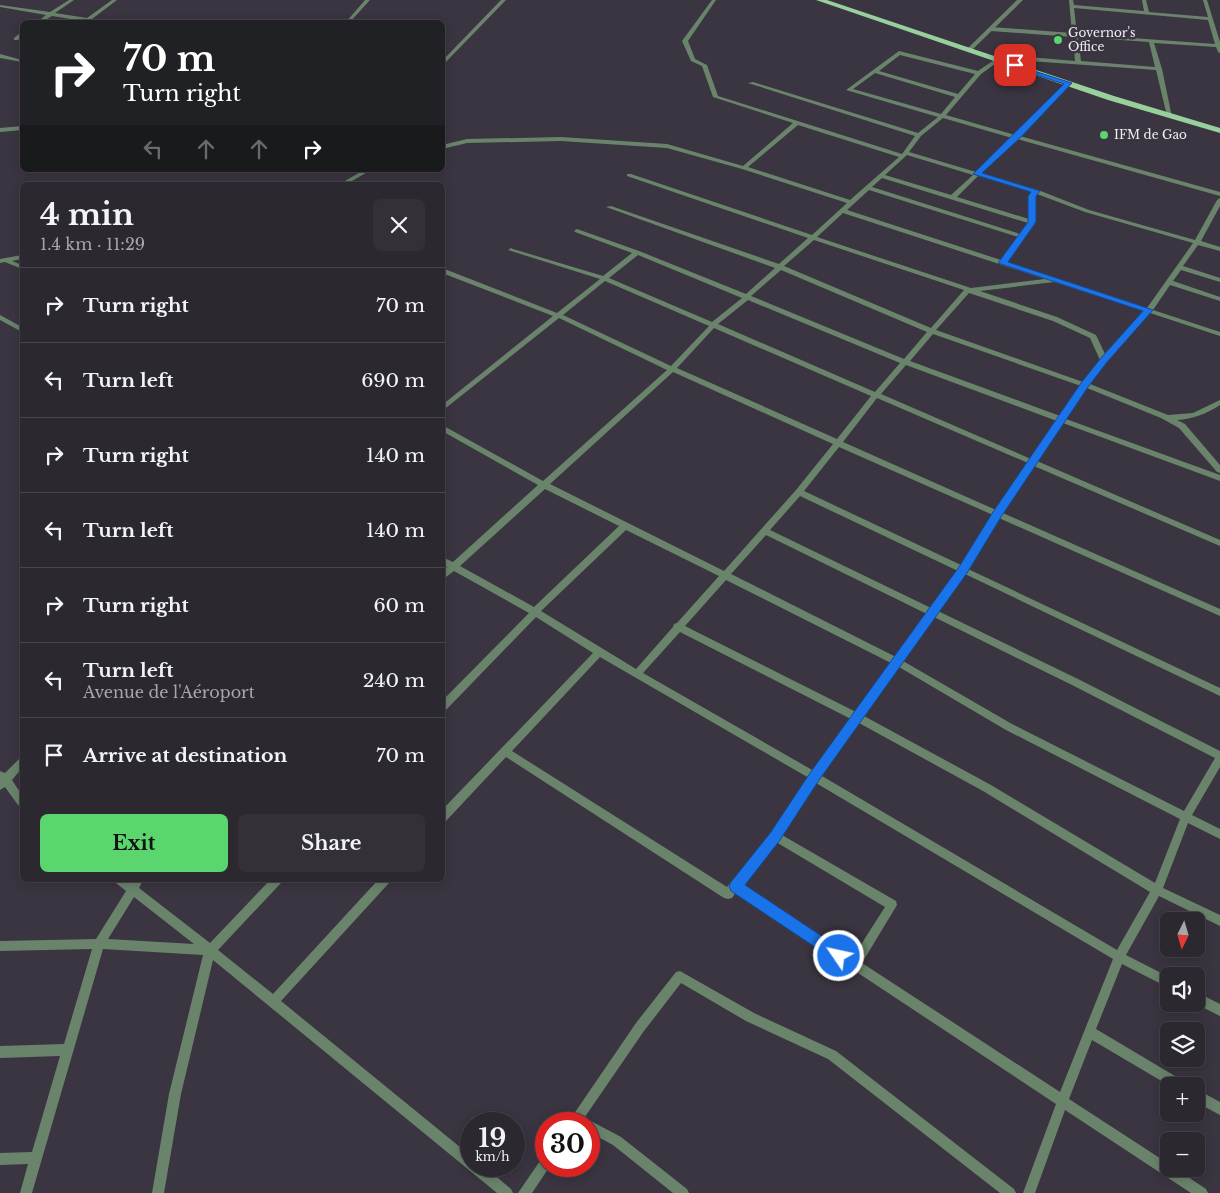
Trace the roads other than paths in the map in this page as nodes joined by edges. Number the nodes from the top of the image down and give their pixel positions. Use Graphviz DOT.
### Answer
graph roads {
  1 [pos="72,0"];
  2 [pos="115,0"];
  3 [pos="368,0"];
  4 [pos="504,0"];
  5 [pos="714,0"];
  6 [pos="820,0"];
  7 [pos="1020,0"];
  8 [pos="1144,0"];
  9 [pos="1205,0"];
  10 [pos="1071,3"];
  11 [pos="0,6"];
  12 [pos="1147,13"];
  13 [pos="51,14"];
  14 [pos="1210,19"];
  15 [pos="42,20"];
  16 [pos="80,20"];
  17 [pos="86,20"];
  18 [pos="350,20"];
  19 [pos="991,29"];
  20 [pos="1074,34"];
  21 [pos="20,36"];
  22 [pos="16,39"];
  23 [pos="1151,40"];
  24 [pos="1219,48"];
  25 [pos="969,50"];
  26 [pos="0,56"];
  27 [pos="996,60"];
  28 [pos="20,61"];
  29 [pos="445,62"];
  30 [pos="1078,62"];
  31 [pos="1159,69"];
  32 [pos="874,71"];
  33 [pos="979,73"];
  34 [pos="751,83"];
  35 [pos="1069,83"];
  36 [pos="958,96"];
  37 [pos="942,116"];
  38 [pos="1170,116"];
  39 [pos="796,123"];
  40 [pos="20,128"];
  41 [pos="0,130"];
  42 [pos="1220,131"];
  43 [pos="919,135"];
  44 [pos="1017,136"];
  45 [pos="445,146"];
  46 [pos="904,155"];
  47 [pos="744,168"];
  48 [pos="353,172"];
  49 [pos="364,172"];
  50 [pos="976,174"];
  51 [pos="629,175"];
  52 [pos="881,176"];
  53 [pos="342,182"];
  54 [pos="344,182"];
  55 [pos="868,188"];
  56 [pos="1036,191"];
  57 [pos="1220,194"];
  58 [pos="952,198"];
  59 [pos="1220,200"];
  60 [pos="852,203"];
  61 [pos="609,207"];
  62 [pos="843,211"];
  63 [pos="1032,222"];
  64 [pos="577,231"];
  65 [pos="814,236"];
  66 [pos="1022,236"];
  67 [pos="1197,242"];
  68 [pos="1220,249"];
  69 [pos="511,250"];
  70 [pos="637,252"];
  71 [pos="20,258"];
  72 [pos="3,261"];
  73 [pos="1002,263"];
  74 [pos="20,266"];
  75 [pos="780,267"];
  76 [pos="1179,267"];
  77 [pos="445,271"];
  78 [pos="604,278"];
  79 [pos="1054,280"];
  80 [pos="1220,280"];
  81 [pos="1169,282"];
  82 [pos="967,291"];
  83 [pos="746,298"];
  84 [pos="1220,299"];
  85 [pos="1149,310"];
  86 [pos="560,316"];
  87 [pos="0,317"];
  88 [pos="714,324"];
  89 [pos="20,329"];
  90 [pos="931,331"];
  91 [pos="1220,334"];
  92 [pos="1104,360"];
  93 [pos="905,362"];
  94 [pos="672,369"];
  95 [pos="1085,385"];
  96 [pos="876,395"];
  97 [pos="1220,402"];
  98 [pos="445,407"];
  99 [pos="1164,416"];
  100 [pos="1060,420"];
  101 [pos="445,428"];
  102 [pos="838,442"];
  103 [pos="1033,461"];
  104 [pos="1220,470"];
  105 [pos="1220,478"];
  106 [pos="544,485"];
  107 [pos="799,492"];
  108 [pos="997,515"];
  109 [pos="626,525"];
  110 [pos="765,531"];
  111 [pos="1220,543"];
  112 [pos="445,562"];
  113 [pos="453,567"];
  114 [pos="963,570"];
  115 [pos="445,574"];
  116 [pos="726,576"];
  117 [pos="536,612"];
  118 [pos="933,613"];
  119 [pos="1220,613"];
  120 [pos="677,626"];
  121 [pos="599,652"];
  122 [pos="898,662"];
  123 [pos="636,674"];
  124 [pos="1220,692"];
  125 [pos="445,705"];
  126 [pos="858,718"];
  127 [pos="504,751"];
  128 [pos="1220,757"];
  129 [pos="20,764"];
  130 [pos="814,776"];
  131 [pos="2,780"];
  132 [pos="20,800"];
  133 [pos="445,815"];
  134 [pos="1186,816"];
  135 [pos="1220,834"];
  136 [pos="775,836"];
  137 [pos="275,882"];
  138 [pos="383,882"];
  139 [pos="136,884"];
  140 [pos="736,886"];
  141 [pos="1157,890"];
  142 [pos="1220,922"];
  143 [pos="99,944"];
  144 [pos="0,946"];
  145 [pos="210,950"];
  146 [pos="1119,957"];
  147 [pos="854,966"];
  148 [pos="1160,978"];
  149 [pos="273,1002"];
  150 [pos="1205,1002"];
  151 [pos="1220,1010"];
  152 [pos="1090,1032"];
  153 [pos="68,1050"];
  154 [pos="0,1052"];
  155 [pos="1166,1077"];
  156 [pos="1205,1100"];
  157 [pos="1062,1101"];
  158 [pos="1220,1109"];
  159 [pos="585,1112"];
  160 [pos="600,1132"];
  161 [pos="460,1154"];
  162 [pos="36,1158"];
  163 [pos="0,1159"];
  164 [pos="488,1177"];
  165 [pos="535,1177"];
  166 [pos="26,1193"];
  167 [pos="158,1193"];
  168 [pos="507,1193"];
  169 [pos="524,1193"];
  170 [pos="683,1193"];
  171 [pos="1010,1193"];
  172 [pos="1029,1193"];
  173 [pos="1202,1193"];
  1 -- 13 [label="street"];
  2 -- 17 [label="street"];
  3 -- 18 [label="street"];
  4 -- 29 [label="street"];
  5 -- 39 [label="street"];
  6 -- 25 [label="main road"];
  7 -- 19 [label="street"];
  8 -- 12 [label="street"];
  9 -- 14 [label="street"];
  10 -- 12 [label="street"];
  10 -- 20 [label="street"];
  11 -- 13 [label="street"];
  12 -- 14 [label="street"];
  13 -- 15 [label="street"];
  13 -- 16 [label="street"];
  14 -- 24 [label="street"];
  19 -- 20 [label="street"];
  19 -- 25 [label="street"];
  20 -- 23 [label="street"];
  20 -- 30 [label="street"];
  21 -- 22 [label="street"];
  23 -- 24 [label="street"];
  23 -- 31 [label="street"];
  25 -- 27 [label="main road"];
  26 -- 28 [label="street"];
  27 -- 30 [label="street"];
  27 -- 33 [label="street"];
  27 -- 35 [label="main road"];
  30 -- 31 [label="street"];
  31 -- 38 [label="street"];
  32 -- 33 [label="street"];
  32 -- 36 [label="street"];
  32 -- 37 [label="street"];
  33 -- 36 [label="street"];
  34 -- 43 [label="street"];
  35 -- 38 [label="main road"];
  35 -- 44 [label="street"];
  36 -- 37 [label="street"];
  37 -- 43 [label="street"];
  37 -- 44 [label="street"];
  38 -- 42 [label="main road"];
  39 -- 46 [label="street"];
  39 -- 47 [label="street"];
  40 -- 41 [label="street"];
  43 -- 46 [label="street"];
  44 -- 50 [label="street"];
  44 -- 57 [label="street"];
  45 -- 47 [label="street"];
  46 -- 50 [label="street"];
  46 -- 52 [label="street"];
  47 -- 60 [label="street"];
  48 -- 53 [label="street"];
  49 -- 54 [label="street"];
  50 -- 56 [label="street"];
  50 -- 58 [label="street"];
  51 -- 65 [label="street"];
  52 -- 55 [label="street"];
  52 -- 58 [label="street"];
  55 -- 60 [label="street"];
  55 -- 66 [label="street"];
  56 -- 63 [label="street"];
  56 -- 67 [label="street"];
  58 -- 63 [label="street"];
  59 -- 67 [label="street"];
  60 -- 62 [label="street"];
  61 -- 75 [label="street"];
  62 -- 65 [label="street"];
  62 -- 73 [label="street"];
  63 -- 66 [label="street"];
  64 -- 70 [label="street"];
  65 -- 75 [label="street"];
  65 -- 82 [label="street"];
  66 -- 73 [label="street"];
  67 -- 68 [label="street"];
  67 -- 76 [label="street"];
  69 -- 78 [label="street"];
  70 -- 78 [label="street"];
  70 -- 83 [label="street"];
  71 -- 72 [label="street"];
  72 -- 74 [label="street"];
  73 -- 79 [label="street"];
  75 -- 83 [label="street"];
  75 -- 90 [label="street"];
  76 -- 80 [label="street"];
  76 -- 81 [label="street"];
  77 -- 86 [label="street"];
  78 -- 86 [label="street"];
  78 -- 88 [label="street"];
  79 -- 82 [label="street"];
  79 -- 85 [label="street"];
  81 -- 84 [label="street"];
  81 -- 85 [label="street"];
  82 -- 90 [label="street"];
  82 -- 92 [label="street"];
  83 -- 88 [label="street"];
  83 -- 93 [label="street"];
  85 -- 91 [label="street"];
  85 -- 92 [label="street"];
  86 -- 94 [label="street"];
  86 -- 98 [label="street"];
  87 -- 89 [label="street"];
  88 -- 94 [label="street"];
  88 -- 96 [label="street"];
  90 -- 93 [label="street"];
  90 -- 95 [label="street"];
  92 -- 95 [label="street"];
  93 -- 96 [label="street"];
  93 -- 100 [label="street"];
  94 -- 102 [label="street"];
  94 -- 106 [label="street"];
  95 -- 99 [label="street"];
  95 -- 100 [label="street"];
  96 -- 102 [label="street"];
  96 -- 103 [label="street"];
  97 -- 99 [label="street"];
  99 -- 104 [label="street"];
  100 -- 103 [label="street"];
  100 -- 105 [label="street"];
  101 -- 106 [label="street"];
  102 -- 107 [label="street"];
  102 -- 108 [label="street"];
  103 -- 108 [label="street"];
  103 -- 111 [label="street"];
  106 -- 109 [label="street"];
  106 -- 113 [label="street"];
  107 -- 110 [label="street"];
  107 -- 114 [label="street"];
  108 -- 114 [label="street"];
  108 -- 119 [label="street"];
  109 -- 116 [label="street"];
  109 -- 117 [label="street"];
  110 -- 116 [label="street"];
  110 -- 118 [label="street"];
  112 -- 113 [label="street"];
  113 -- 115 [label="street"];
  113 -- 117 [label="street"];
  114 -- 118 [label="street"];
  114 -- 124 [label="street"];
  116 -- 120 [label="street"];
  116 -- 122 [label="street"];
  117 -- 121 [label="street"];
  117 -- 125 [label="street"];
  118 -- 122 [label="street"];
  118 -- 128 [label="street"];
  120 -- 123 [label="street"];
  120 -- 126 [label="street"];
  121 -- 123 [label="street"];
  121 -- 127 [label="street"];
  122 -- 126 [label="street"];
  122 -- 134 [label="street"];
  123 -- 130 [label="street"];
  126 -- 130 [label="street"];
  126 -- 141 [label="street"];
  127 -- 133 [label="street"];
  127 -- 140 [label="street"];
  128 -- 134 [label="street"];
  129 -- 131 [label="street"];
  130 -- 136 [label="street"];
  130 -- 146 [label="street"];
  131 -- 132 [label="street"];
  134 -- 135 [label="street"];
  134 -- 141 [label="street"];
  136 -- 140 [label="street"];
  136 -- 147 [label="street"];
  137 -- 145 [label="street"];
  138 -- 149 [label="street"];
  139 -- 143 [label="street"];
  139 -- 145 [label="street"];
  140 -- 147 [label="street"];
  141 -- 142 [label="street"];
  141 -- 146 [label="street"];
  143 -- 144 [label="street"];
  143 -- 145 [label="street"];
  143 -- 153 [label="street"];
  145 -- 149 [label="street"];
  145 -- 167 [label="street"];
  146 -- 148 [label="street"];
  146 -- 152 [label="street"];
  147 -- 157 [label="street"];
  149 -- 161 [label="street"];
  150 -- 151 [label="street"];
  152 -- 155 [label="street"];
  152 -- 157 [label="street"];
  153 -- 154 [label="street"];
  153 -- 162 [label="street"];
  156 -- 158 [label="street"];
  157 -- 172 [label="street"];
  157 -- 173 [label="street"];
  159 -- 171 [label="street"];
  160 -- 170 [label="street"];
  162 -- 163 [label="street"];
  162 -- 166 [label="street"];
  164 -- 168 [label="street"];
  165 -- 169 [label="street"];
}
